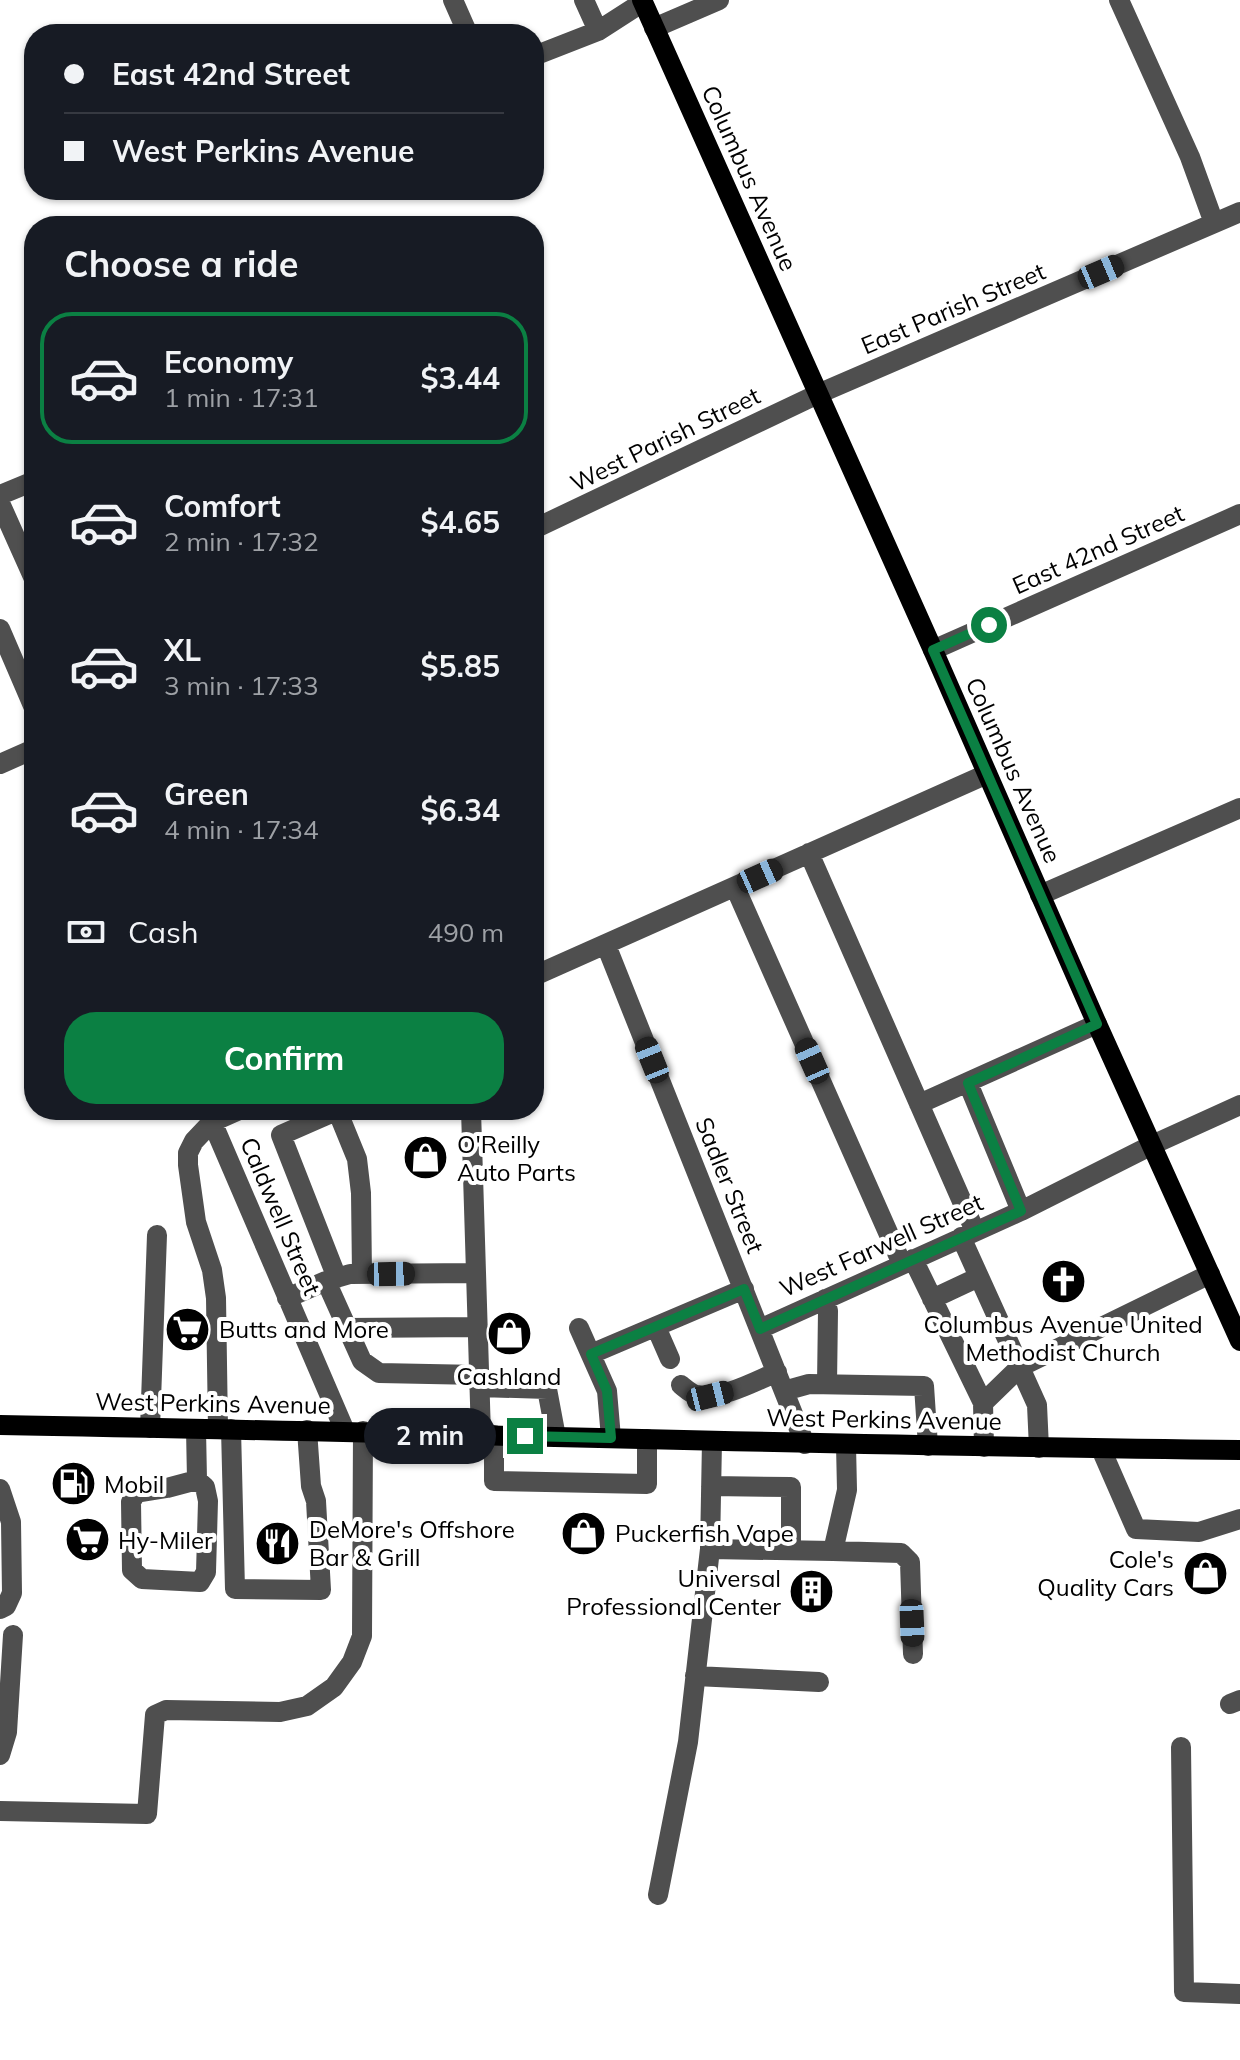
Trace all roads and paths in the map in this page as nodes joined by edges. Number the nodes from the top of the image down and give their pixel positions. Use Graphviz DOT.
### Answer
graph roads {
  1 [pos="453,0"];
  2 [pos="584,0"];
  3 [pos="719,0"];
  4 [pos="1119,0"];
  5 [pos="642,1"];
  6 [pos="464,24"];
  7 [pos="654,28"];
  8 [pos="598,31"];
  9 [pos="544,52"];
  10 [pos="1240,212"];
  11 [pos="1214,223"];
  12 [pos="818,394"];
  13 [pos="24,485"];
  14 [pos="0,495"];
  15 [pos="0,503"];
  16 [pos="1240,514"];
  17 [pos="544,524"];
  18 [pos="24,557"];
  19 [pos="0,629"];
  20 [pos="933,650"];
  21 [pos="24,685"];
  22 [pos="24,753"];
  23 [pos="0,764"];
  24 [pos="987,774"];
  25 [pos="1240,808"];
  26 [pos="809,853"];
  27 [pos="735,887"];
  28 [pos="1040,895"];
  29 [pos="606,945"];
  30 [pos="544,972"];
  31 [pos="1097,1024"];
  32 [pos="968,1083"];
  33 [pos="919,1104"];
  34 [pos="1240,1105"];
  35 [pos="207,1120"];
  36 [pos="212,1120"];
  37 [pos="315,1120"];
  38 [pos="342,1120"];
  39 [pos="471,1120"];
  40 [pos="1152,1145"];
  41 [pos="1021,1211"];
  42 [pos="968,1234"];
  43 [pos="157,1235"];
  44 [pos="908,1262"];
  45 [pos="476,1273"];
  46 [pos="362,1274"];
  47 [pos="1210,1274"];
  48 [pos="979,1277"];
  49 [pos="331,1279"];
  50 [pos="744,1289"];
  51 [pos="287,1298"];
  52 [pos="825,1299"];
  53 [pos="932,1299"];
  54 [pos="478,1327"];
  55 [pos="656,1327"];
  56 [pos="347,1328"];
  57 [pos="579,1328"];
  58 [pos="760,1329"];
  59 [pos="1240,1341"];
  60 [pos="591,1354"];
  61 [pos="670,1359"];
  62 [pos="1020,1367"];
  63 [pos="479,1381"];
  64 [pos="781,1381"];
  65 [pos="827,1384"];
  66 [pos="681,1385"];
  67 [pos="983,1403"];
  68 [pos="0,1425"];
  69 [pos="150,1428"];
  70 [pos="196,1429"];
  71 [pos="224,1429"];
  72 [pos="307,1430"];
  73 [pos="354,1431"];
  74 [pos="488,1435"];
  75 [pos="556,1437"];
  76 [pos="611,1438"];
  77 [pos="647,1439"];
  78 [pos="712,1441"];
  79 [pos="805,1444"];
  80 [pos="846,1445"];
  81 [pos="928,1446"];
  82 [pos="984,1447"];
  83 [pos="1039,1448"];
  84 [pos="1101,1449"];
  85 [pos="1240,1450"];
  86 [pos="197,1480"];
  87 [pos="711,1486"];
  88 [pos="0,1489"];
  89 [pos="1240,1519"];
  90 [pos="710,1549"];
  91 [pos="791,1550"];
  92 [pos="833,1551"];
  93 [pos="0,1609"];
  94 [pos="13,1635"];
  95 [pos="913,1654"];
  96 [pos="695,1676"];
  97 [pos="819,1682"];
  98 [pos="1181,1747"];
  99 [pos="0,1755"];
  100 [pos="0,1811"];
  101 [pos="658,1895"];
  102 [pos="1240,1994"];
  1 -- 6 [label="street"];
  2 -- 8 [label="street"];
  3 -- 7 [label="street"];
  4 -- 11 [label="street"];
  5 -- 7 [label="main road, Columbus Avenue"];
  5 -- 8 [label="street"];
  7 -- 12 [label="main road, Columbus Avenue"];
  8 -- 9 [label="street"];
  10 -- 11 [label="street, East Parish Street"];
  11 -- 12 [label="street, East Parish Street"];
  12 -- 17 [label="street, West Parish Street"];
  12 -- 20 [label="main road, Columbus Avenue"];
  13 -- 14 [label="street"];
  15 -- 18 [label="street"];
  16 -- 20 [label="street, East 42nd Street"];
  19 -- 21 [label="street"];
  20 -- 24 [label="main road, Columbus Avenue"];
  22 -- 23 [label="street"];
  24 -- 26 [label="street"];
  24 -- 28 [label="main road, Columbus Avenue"];
  25 -- 28 [label="street"];
  26 -- 27 [label="street"];
  26 -- 33 [label="street"];
  27 -- 29 [label="street"];
  27 -- 44 [label="street"];
  28 -- 31 [label="main road, Columbus Avenue"];
  29 -- 30 [label="street"];
  29 -- 50 [label="street, Sadler Street"];
  31 -- 32 [label="street"];
  31 -- 40 [label="main road, Columbus Avenue"];
  32 -- 33 [label="street"];
  32 -- 41 [label="street"];
  33 -- 42 [label="street"];
  34 -- 40 [label="street, West Farwell Street"];
  35 -- 71 [label="street"];
  36 -- 51 [label="street, Caldwell Street"];
  37 -- 49 [label="street"];
  38 -- 46 [label="street"];
  39 -- 45 [label="street"];
  40 -- 41 [label="street, West Farwell Street"];
  40 -- 47 [label="main road, Columbus Avenue"];
  41 -- 42 [label="street, West Farwell Street"];
  42 -- 44 [label="street, West Farwell Street"];
  42 -- 48 [label="street"];
  43 -- 69 [label="street"];
  44 -- 52 [label="street, West Farwell Street"];
  44 -- 53 [label="street"];
  45 -- 46 [label="street"];
  45 -- 54 [label="street"];
  46 -- 49 [label="street"];
  47 -- 59 [label="main road, Columbus Avenue"];
  47 -- 62 [label="street"];
  48 -- 53 [label="street"];
  48 -- 62 [label="street"];
  49 -- 51 [label="street"];
  49 -- 56 [label="street"];
  50 -- 55 [label="street"];
  50 -- 58 [label="street, Sadler Street"];
  51 -- 73 [label="street, Caldwell Street"];
  52 -- 58 [label="street, West Farwell Street"];
  52 -- 65 [label="street"];
  53 -- 67 [label="street"];
  54 -- 56 [label="street"];
  54 -- 63 [label="street"];
  55 -- 60 [label="street"];
  55 -- 61 [label="street"];
  56 -- 63 [label="street"];
  57 -- 60 [label="street"];
  58 -- 64 [label="street, Sadler Street"];
  60 -- 76 [label="street"];
  62 -- 67 [label="street"];
  62 -- 83 [label="street"];
  63 -- 74 [label="street"];
  63 -- 75 [label="street"];
  64 -- 65 [label="street"];
  64 -- 66 [label="street"];
  64 -- 79 [label="street, Sadler Street"];
  65 -- 81 [label="street"];
  67 -- 82 [label="street"];
  68 -- 69 [label="main road, West Perkins Avenue"];
  69 -- 70 [label="main road, West Perkins Avenue"];
  70 -- 71 [label="main road, West Perkins Avenue"];
  70 -- 86 [label="street"];
  71 -- 72 [label="main road, West Perkins Avenue"];
  71 -- 72 [label="street"];
  72 -- 73 [label="main road, West Perkins Avenue"];
  73 -- 74 [label="main road, West Perkins Avenue"];
  73 -- 100 [label="street"];
  74 -- 75 [label="main road, West Perkins Avenue"];
  74 -- 77 [label="street"];
  75 -- 76 [label="main road, West Perkins Avenue"];
  76 -- 77 [label="main road, West Perkins Avenue"];
  77 -- 78 [label="main road, West Perkins Avenue"];
  78 -- 79 [label="main road, West Perkins Avenue"];
  78 -- 87 [label="street"];
  79 -- 80 [label="main road, West Perkins Avenue"];
  80 -- 81 [label="main road, West Perkins Avenue"];
  80 -- 92 [label="street"];
  81 -- 82 [label="main road, West Perkins Avenue"];
  82 -- 83 [label="main road, West Perkins Avenue"];
  83 -- 84 [label="main road, West Perkins Avenue"];
  84 -- 85 [label="main road, West Perkins Avenue"];
  84 -- 89 [label="street"];
  86 -- 86 [label="street"];
  87 -- 90 [label="street"];
  87 -- 91 [label="street"];
  88 -- 93 [label="street"];
  90 -- 91 [label="street"];
  90 -- 96 [label="street"];
  91 -- 92 [label="street"];
  92 -- 95 [label="street"];
  94 -- 99 [label="street"];
  96 -- 97 [label="street"];
  96 -- 101 [label="street"];
  98 -- 102 [label="street"];
}
